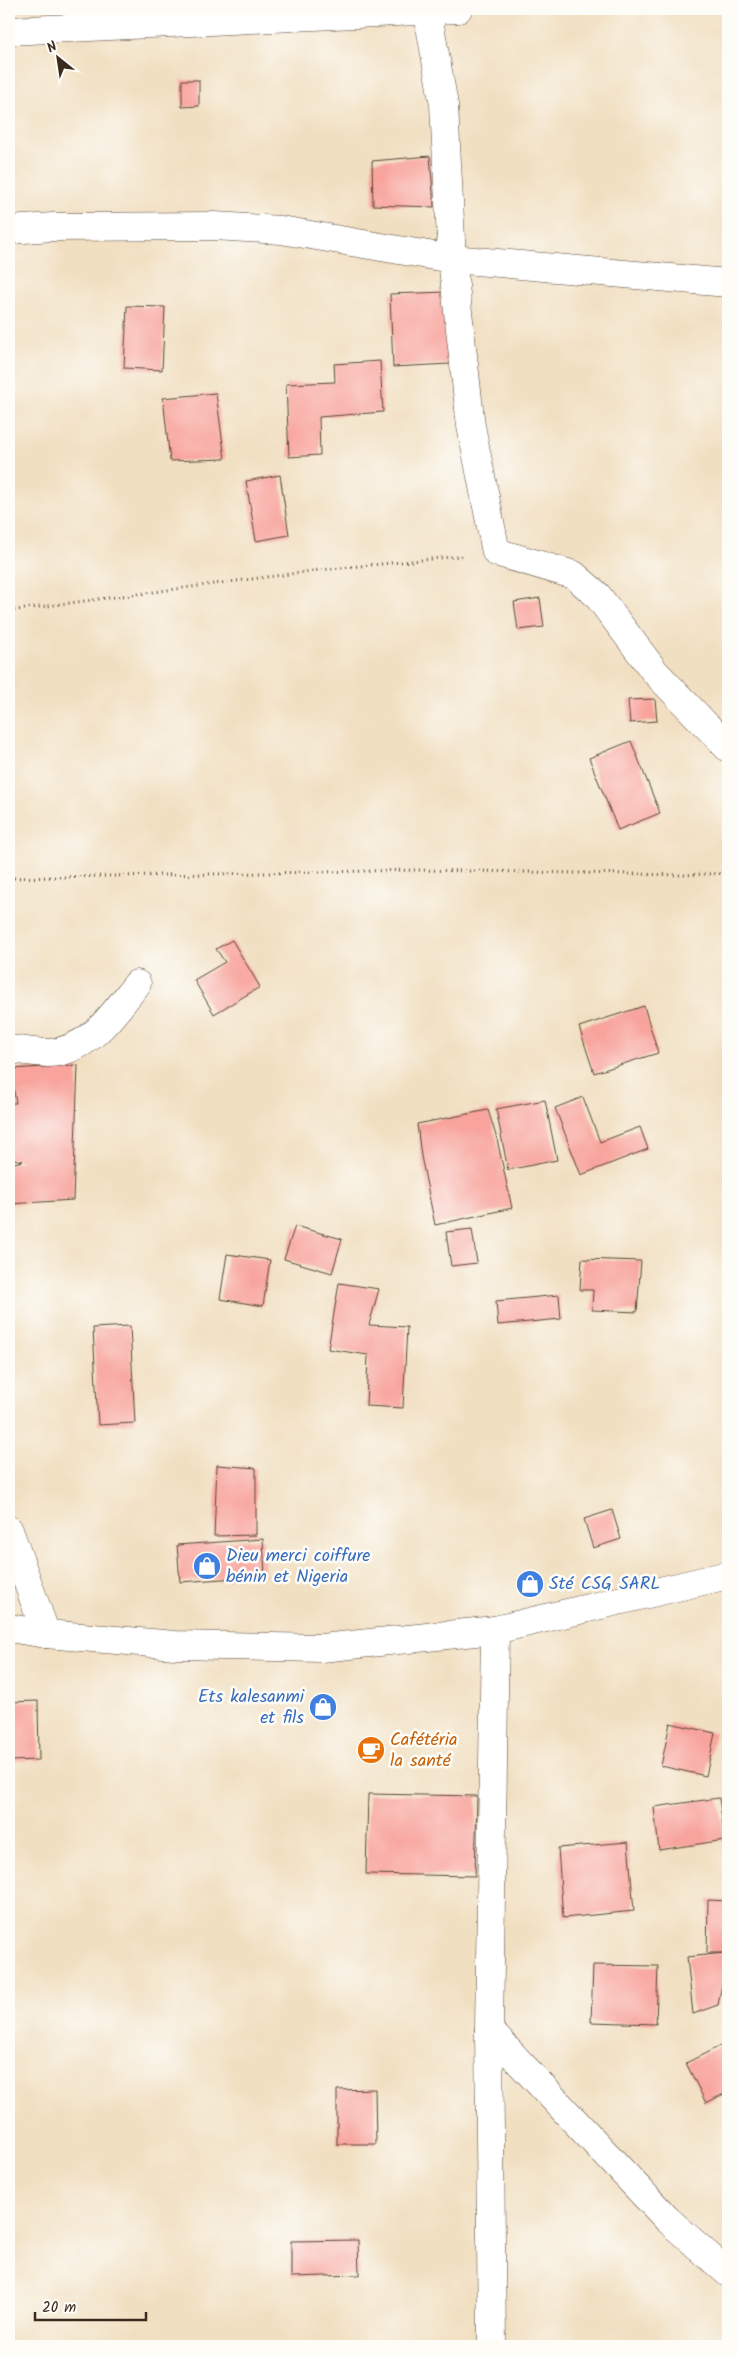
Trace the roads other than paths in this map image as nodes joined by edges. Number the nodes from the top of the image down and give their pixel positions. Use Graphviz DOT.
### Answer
graph roads {
  1 [pos="458,9"];
  2 [pos="427,10"];
  3 [pos="9,31"];
  4 [pos="9,230"];
  5 [pos="452,258"];
  6 [pos="728,283"];
  7 [pos="728,748"];
  8 [pos="136,984"];
  9 [pos="9,1049"];
  10 [pos="9,1530"];
  11 [pos="728,1575"];
  12 [pos="9,1628"];
  13 [pos="495,1630"];
  14 [pos="46,1634"];
  15 [pos="489,2030"];
  16 [pos="728,2273"];
  17 [pos="492,2346"];
  1 -- 2 [label="street"];
  2 -- 3 [label="street"];
  2 -- 5 [label="street"];
  4 -- 5 [label="street"];
  5 -- 6 [label="street"];
  5 -- 7 [label="street"];
  8 -- 9 [label="street"];
  10 -- 14 [label="street"];
  11 -- 13 [label="street"];
  12 -- 14 [label="street"];
  13 -- 14 [label="street"];
  13 -- 15 [label="street"];
  15 -- 16 [label="street"];
  15 -- 17 [label="street"];
}
